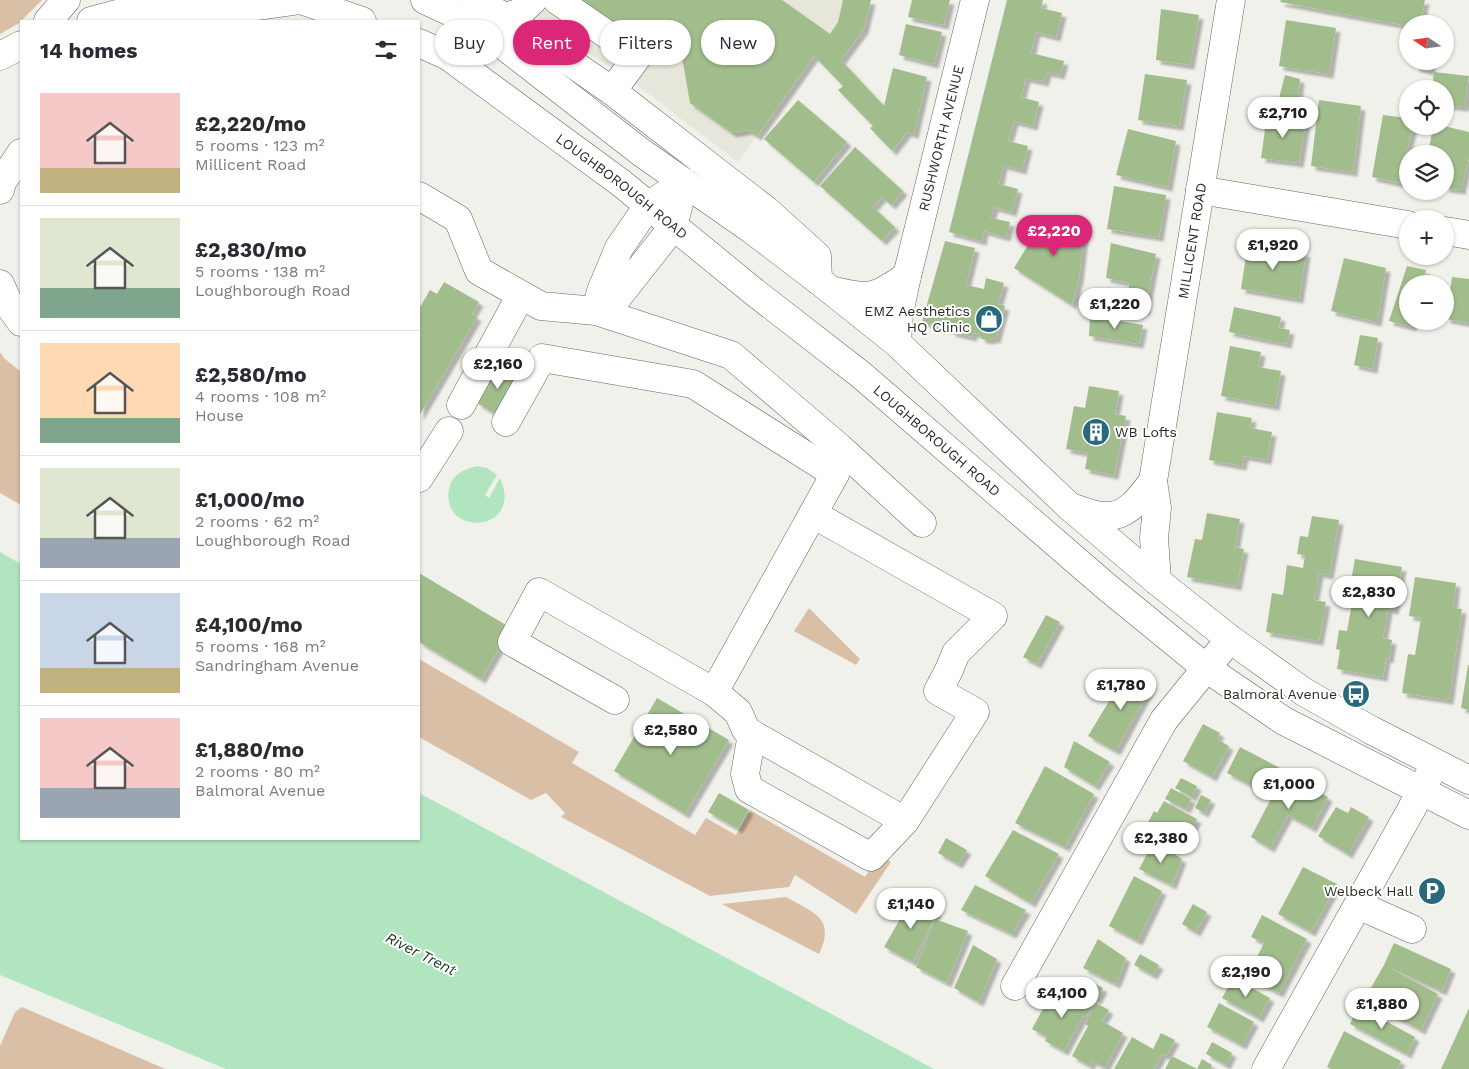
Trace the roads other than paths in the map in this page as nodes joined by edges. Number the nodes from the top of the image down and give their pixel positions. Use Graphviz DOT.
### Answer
graph roads {
  1 [pos="66,0"];
  2 [pos="301,0"];
  3 [pos="425,0"];
  4 [pos="473,0"];
  5 [pos="533,0"];
  6 [pos="556,0"];
  7 [pos="974,0"];
  8 [pos="1231,0"];
  9 [pos="505,17"];
  10 [pos="49,20"];
  11 [pos="95,20"];
  12 [pos="359,20"];
  13 [pos="420,42"];
  14 [pos="20,45"];
  15 [pos="0,56"];
  16 [pos="612,91"];
  17 [pos="10,154"];
  18 [pos="684,182"];
  19 [pos="0,190"];
  20 [pos="1200,190"];
  21 [pos="420,197"];
  22 [pos="648,206"];
  23 [pos="1399,223"];
  24 [pos="674,228"];
  25 [pos="1454,232"];
  26 [pos="1469,235"];
  27 [pos="907,276"];
  28 [pos="0,284"];
  29 [pos="824,285"];
  30 [pos="522,295"];
  31 [pos="596,311"];
  32 [pos="20,320"];
  33 [pos="897,343"];
  34 [pos="461,405"];
  35 [pos="506,422"];
  36 [pos="449,431"];
  37 [pos="837,461"];
  38 [pos="420,476"];
  39 [pos="1153,481"];
  40 [pos="1070,507"];
  41 [pos="813,514"];
  42 [pos="922,523"];
  43 [pos="1158,581"];
  44 [pos="1230,639"];
  45 [pos="1206,668"];
  46 [pos="714,692"];
  47 [pos="615,700"];
  48 [pos="752,734"];
  49 [pos="1435,764"];
  50 [pos="1469,780"];
  51 [pos="1420,792"];
  52 [pos="1469,815"];
  53 [pos="905,821"];
  54 [pos="1358,905"];
  55 [pos="1412,929"];
  56 [pos="1016,986"];
  57 [pos="1266,1069"];
  1 -- 10 [label="main road"];
  2 -- 11 [label="main road"];
  2 -- 12 [label="main road"];
  3 -- 18 [label="main road"];
  4 -- 9 [label="main road"];
  5 -- 9 [label="main road"];
  6 -- 16 [label="main road"];
  7 -- 27 [label="main road, RUSHWORTH AVENUE"];
  8 -- 20 [label="main road, MILLICENT ROAD"];
  9 -- 16 [label="main road"];
  13 -- 22 [label="main road, LOUGHBOROUGH ROAD"];
  14 -- 15 [label="main road"];
  16 -- 29 [label="main road"];
  17 -- 19 [label="main road"];
  18 -- 22 [label="main road"];
  18 -- 24 [label="main road"];
  18 -- 29 [label="main road"];
  20 -- 23 [label="main road"];
  20 -- 39 [label="main road, MILLICENT ROAD"];
  21 -- 30 [label="main road"];
  22 -- 24 [label="main road, LOUGHBOROUGH ROAD"];
  22 -- 31 [label="main road"];
  24 -- 31 [label="main road"];
  24 -- 45 [label="main road, LOUGHBOROUGH ROAD"];
  25 -- 26 [label="main road"];
  27 -- 29 [label="main road"];
  27 -- 33 [label="main road, RUSHWORTH AVENUE"];
  28 -- 32 [label="main road"];
  29 -- 33 [label="main road"];
  30 -- 31 [label="main road"];
  30 -- 34 [label="main road"];
  31 -- 37 [label="main road"];
  33 -- 40 [label="main road"];
  35 -- 37 [label="main road"];
  36 -- 38 [label="main road"];
  37 -- 41 [label="main road"];
  37 -- 42 [label="main road"];
  39 -- 40 [label="main road, MILLICENT ROAD"];
  39 -- 43 [label="main road, MILLICENT ROAD"];
  40 -- 43 [label="main road"];
  41 -- 46 [label="main road"];
  41 -- 53 [label="main road"];
  43 -- 44 [label="main road"];
  44 -- 45 [label="main road"];
  44 -- 49 [label="main road"];
  45 -- 51 [label="main road, LOUGHBOROUGH ROAD"];
  45 -- 56 [label="main road"];
  46 -- 47 [label="main road"];
  46 -- 48 [label="main road"];
  48 -- 53 [label="main road"];
  48 -- 53 [label="main road"];
  49 -- 50 [label="main road"];
  49 -- 51 [label="main road"];
  51 -- 52 [label="main road, LOUGHBOROUGH ROAD"];
  51 -- 54 [label="main road"];
  54 -- 55 [label="main road"];
  54 -- 57 [label="main road"];
}
